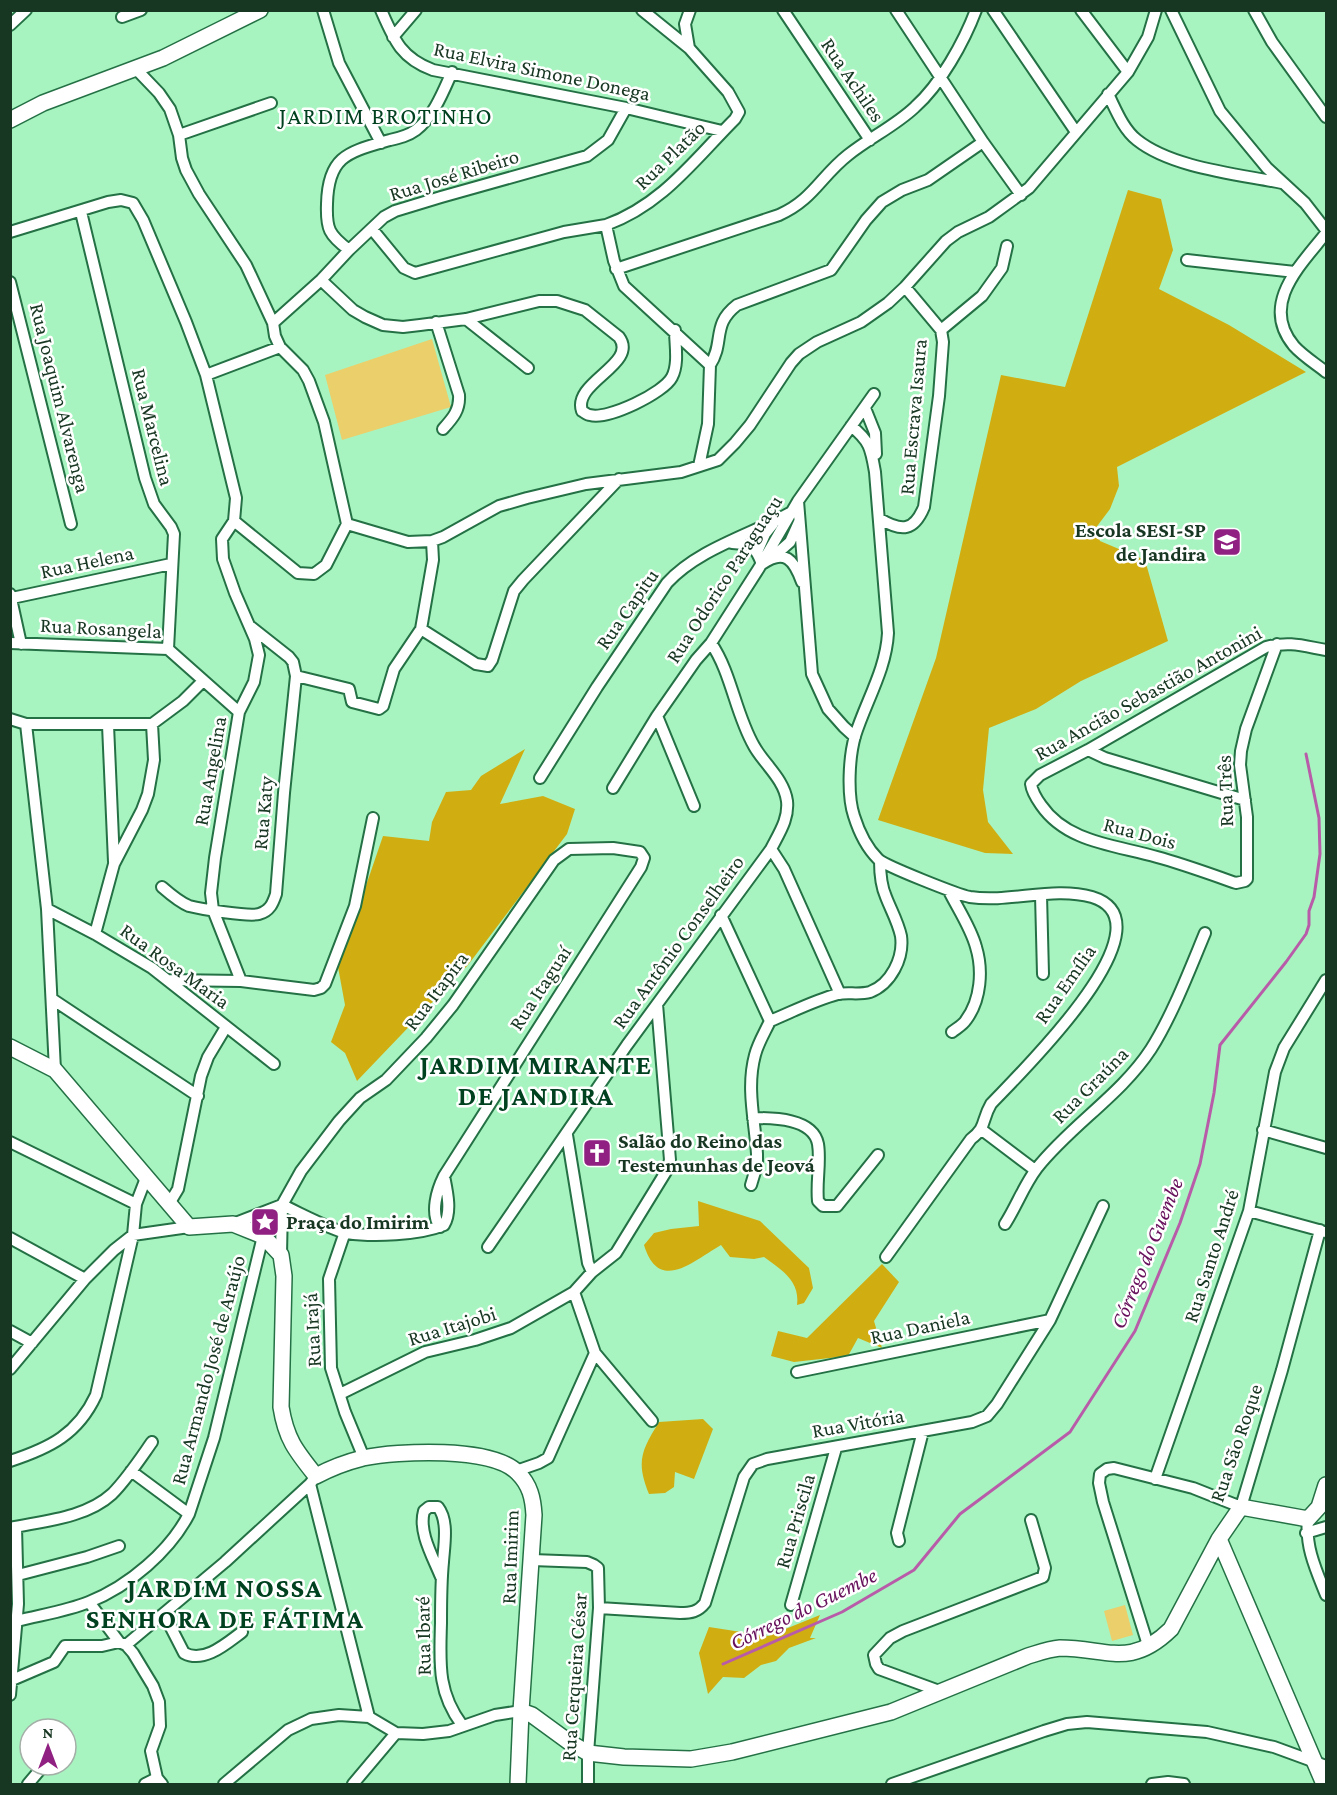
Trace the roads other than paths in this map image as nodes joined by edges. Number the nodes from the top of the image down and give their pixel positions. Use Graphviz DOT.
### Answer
graph roads {
  1 [pos="26,10"];
  2 [pos="141,10"];
  3 [pos="260,10"];
  4 [pos="323,10"];
  5 [pos="381,10"];
  6 [pos="416,10"];
  7 [pos="642,10"];
  8 [pos="690,10"];
  9 [pos="783,10"];
  10 [pos="896,10"];
  11 [pos="976,10"];
  12 [pos="993,10"];
  13 [pos="1081,10"];
  14 [pos="1156,10"];
  15 [pos="1172,10"];
  16 [pos="1254,10"];
  17 [pos="122,17"];
  18 [pos="10,25"];
  19 [pos="393,37"];
  20 [pos="689,48"];
  21 [pos="136,69"];
  22 [pos="452,72"];
  23 [pos="1128,72"];
  24 [pos="939,77"];
  25 [pos="1108,94"];
  26 [pos="271,103"];
  27 [pos="626,108"];
  28 [pos="1326,117"];
  29 [pos="10,120"];
  30 [pos="722,131"];
  31 [pos="1076,132"];
  32 [pos="179,135"];
  33 [pos="870,140"];
  34 [pos="982,142"];
  35 [pos="381,143"];
  36 [pos="1282,183"];
  37 [pos="1021,195"];
  38 [pos="81,212"];
  39 [pos="606,225"];
  40 [pos="372,229"];
  41 [pos="1326,231"];
  42 [pos="10,232"];
  43 [pos="1007,246"];
  44 [pos="349,250"];
  45 [pos="1186,260"];
  46 [pos="616,269"];
  47 [pos="1295,272"];
  48 [pos="321,280"];
  49 [pos="10,282"];
  50 [pos="905,287"];
  51 [pos="466,318"];
  52 [pos="436,322"];
  53 [pos="273,323"];
  54 [pos="675,330"];
  55 [pos="941,330"];
  56 [pos="280,347"];
  57 [pos="710,365"];
  58 [pos="528,368"];
  59 [pos="1326,372"];
  60 [pos="206,375"];
  61 [pos="874,394"];
  62 [pos="865,408"];
  63 [pos="851,426"];
  64 [pos="443,429"];
  65 [pos="699,466"];
  66 [pos="875,472"];
  67 [pos="618,479"];
  68 [pos="798,501"];
  69 [pos="791,513"];
  70 [pos="880,519"];
  71 [pos="234,521"];
  72 [pos="800,521"];
  73 [pos="775,522"];
  74 [pos="71,524"];
  75 [pos="347,524"];
  76 [pos="432,541"];
  77 [pos="731,543"];
  78 [pos="758,552"];
  79 [pos="773,557"];
  80 [pos="171,564"];
  81 [pos="762,564"];
  82 [pos="11,596"];
  83 [pos="807,606"];
  84 [pos="249,625"];
  85 [pos="421,629"];
  86 [pos="711,643"];
  87 [pos="16,644"];
  88 [pos="1277,644"];
  89 [pos="168,649"];
  90 [pos="1326,650"];
  91 [pos="296,676"];
  92 [pos="203,681"];
  93 [pos="239,712"];
  94 [pos="657,716"];
  95 [pos="10,719"];
  96 [pos="26,723"];
  97 [pos="152,724"];
  98 [pos="108,725"];
  99 [pos="855,737"];
  100 [pos="1088,750"];
  101 [pos="540,778"];
  102 [pos="613,788"];
  103 [pos="1031,788"];
  104 [pos="1245,800"];
  105 [pos="694,806"];
  106 [pos="373,818"];
  107 [pos="771,849"];
  108 [pos="640,852"];
  109 [pos="880,861"];
  110 [pos="114,864"];
  111 [pos="1247,870"];
  112 [pos="162,887"];
  113 [pos="950,891"];
  114 [pos="1041,896"];
  115 [pos="47,909"];
  116 [pos="213,910"];
  117 [pos="721,915"];
  118 [pos="1205,933"];
  119 [pos="95,934"];
  120 [pos="1043,974"];
  121 [pos="168,980"];
  122 [pos="1326,980"];
  123 [pos="241,981"];
  124 [pos="840,994"];
  125 [pos="52,999"];
  126 [pos="657,1004"];
  127 [pos="770,1021"];
  128 [pos="226,1027"];
  129 [pos="952,1032"];
  130 [pos="10,1047"];
  131 [pos="274,1064"];
  132 [pos="55,1070"];
  133 [pos="198,1096"];
  134 [pos="753,1118"];
  135 [pos="982,1130"];
  136 [pos="1263,1130"];
  137 [pos="567,1135"];
  138 [pos="10,1142"];
  139 [pos="1326,1148"];
  140 [pos="878,1155"];
  141 [pos="1035,1170"];
  142 [pos="146,1178"];
  143 [pos="751,1185"];
  144 [pos="136,1204"];
  145 [pos="169,1204"];
  146 [pos="282,1204"];
  147 [pos="1103,1206"];
  148 [pos="1250,1212"];
  149 [pos="233,1224"];
  150 [pos="1005,1224"];
  151 [pos="189,1227"];
  152 [pos="1323,1231"];
  153 [pos="345,1232"];
  154 [pos="132,1235"];
  155 [pos="263,1236"];
  156 [pos="10,1238"];
  157 [pos="488,1247"];
  158 [pos="281,1255"];
  159 [pos="886,1257"];
  160 [pos="592,1272"];
  161 [pos="85,1279"];
  162 [pos="574,1292"];
  163 [pos="1050,1320"];
  164 [pos="10,1331"];
  165 [pos="32,1343"];
  166 [pos="595,1353"];
  167 [pos="10,1369"];
  168 [pos="797,1372"];
  169 [pos="340,1394"];
  170 [pos="652,1421"];
  171 [pos="923,1431"];
  172 [pos="152,1442"];
  173 [pos="836,1448"];
  174 [pos="363,1458"];
  175 [pos="10,1461"];
  176 [pos="130,1471"];
  177 [pos="516,1471"];
  178 [pos="1155,1479"];
  179 [pos="313,1480"];
  180 [pos="1326,1485"];
  181 [pos="1241,1507"];
  182 [pos="189,1514"];
  183 [pos="1030,1520"];
  184 [pos="1307,1526"];
  185 [pos="1326,1527"];
  186 [pos="13,1528"];
  187 [pos="1219,1539"];
  188 [pos="899,1540"];
  189 [pos="119,1546"];
  190 [pos="532,1560"];
  191 [pos="18,1575"];
  192 [pos="441,1577"];
  193 [pos="1326,1595"];
  194 [pos="89,1602"];
  195 [pos="791,1605"];
  196 [pos="599,1608"];
  197 [pos="164,1614"];
  198 [pos="17,1621"];
  199 [pos="242,1632"];
  200 [pos="123,1643"];
  201 [pos="1148,1646"];
  202 [pos="12,1680"];
  203 [pos="942,1692"];
  204 [pos="10,1695"];
  205 [pos="521,1711"];
  206 [pos="369,1716"];
  207 [pos="462,1725"];
  208 [pos="396,1733"];
  209 [pos="588,1753"];
  210 [pos="1321,1764"];
  211 [pos="160,1781"];
  212 [pos="145,1785"];
  213 [pos="224,1785"];
  214 [pos="353,1785"];
  215 [pos="518,1785"];
  216 [pos="588,1785"];
  217 [pos="892,1785"];
  218 [pos="1152,1785"];
  219 [pos="1184,1785"];
  220 [pos="1324,1785"];
  1 -- 18 [label="street"];
  2 -- 17 [label="street"];
  3 -- 21 [label="street"];
  4 -- 35 [label="street"];
  5 -- 19 [label="street, Rua Elvira Simone Donega"];
  6 -- 19 [label="street"];
  7 -- 20 [label="street"];
  8 -- 20 [label="street"];
  9 -- 33 [label="street, Rua Achiles"];
  10 -- 24 [label="street"];
  11 -- 24 [label="street"];
  12 -- 31 [label="street"];
  13 -- 23 [label="street"];
  14 -- 23 [label="street"];
  15 -- 36 [label="street"];
  16 -- 28 [label="street"];
  19 -- 22 [label="street, Rua Elvira Simone Donega"];
  20 -- 30 [label="street, Rua Platão"];
  21 -- 29 [label="street"];
  21 -- 32 [label="street"];
  22 -- 27 [label="street, Rua Elvira Simone Donega"];
  22 -- 35 [label="street"];
  23 -- 25 [label="street"];
  24 -- 33 [label="street"];
  24 -- 34 [label="street"];
  25 -- 31 [label="street"];
  25 -- 36 [label="street"];
  26 -- 32 [label="street"];
  27 -- 30 [label="street, Rua Elvira Simone Donega"];
  27 -- 40 [label="street, Rua José Ribeiro"];
  30 -- 39 [label="street, Rua Platão"];
  31 -- 37 [label="street"];
  32 -- 53 [label="street"];
  33 -- 46 [label="street"];
  34 -- 37 [label="street"];
  34 -- 57 [label="street"];
  35 -- 44 [label="street"];
  36 -- 41 [label="street"];
  37 -- 50 [label="street"];
  38 -- 42 [label="street"];
  38 -- 60 [label="street"];
  38 -- 80 [label="street, Rua Marcelina"];
  39 -- 40 [label="street, Rua Platão"];
  39 -- 46 [label="street"];
  40 -- 44 [label="street, Rua José Ribeiro"];
  41 -- 47 [label="street"];
  43 -- 55 [label="street"];
  44 -- 48 [label="street, Rua José Ribeiro"];
  45 -- 47 [label="street"];
  46 -- 54 [label="street"];
  47 -- 59 [label="street"];
  48 -- 52 [label="street"];
  48 -- 53 [label="street, Rua José Ribeiro"];
  49 -- 74 [label="street, Rua Joaquim Alvarenga"];
  50 -- 55 [label="street, Rua Escrava Isaura"];
  50 -- 65 [label="street"];
  51 -- 52 [label="street"];
  51 -- 54 [label="street"];
  51 -- 58 [label="street"];
  52 -- 64 [label="street"];
  53 -- 56 [label="street"];
  54 -- 57 [label="street"];
  55 -- 70 [label="street, Rua Escrava Isaura"];
  56 -- 60 [label="street"];
  56 -- 75 [label="street"];
  57 -- 65 [label="street"];
  60 -- 71 [label="street"];
  61 -- 62 [label="street, Rua Odorico Paraguaçu"];
  62 -- 63 [label="street, Rua Odorico Paraguaçu"];
  62 -- 66 [label="street"];
  63 -- 66 [label="street"];
  63 -- 68 [label="street, Rua Odorico Paraguaçu"];
  65 -- 67 [label="street"];
  66 -- 70 [label="street, Rua Emília"];
  67 -- 76 [label="street"];
  67 -- 85 [label="street"];
  68 -- 69 [label="street, Rua Odorico Paraguaçu"];
  68 -- 72 [label="street"];
  69 -- 73 [label="street, Rua Capitu"];
  69 -- 81 [label="street, Rua Odorico Paraguaçu"];
  70 -- 99 [label="street, Rua Emília"];
  71 -- 75 [label="street"];
  71 -- 84 [label="street, Rua Angelina"];
  72 -- 79 [label="street"];
  72 -- 83 [label="street"];
  73 -- 77 [label="street, Rua Capitu"];
  73 -- 78 [label="street"];
  75 -- 76 [label="street"];
  76 -- 85 [label="street"];
  77 -- 78 [label="street"];
  77 -- 101 [label="street, Rua Capitu"];
  78 -- 81 [label="street"];
  79 -- 81 [label="street"];
  79 -- 83 [label="street"];
  80 -- 82 [label="street, Rua Helena"];
  80 -- 89 [label="street, Rua Marcelina"];
  81 -- 86 [label="street, Rua Odorico Paraguaçu"];
  82 -- 87 [label="street"];
  83 -- 99 [label="street"];
  84 -- 91 [label="street"];
  84 -- 93 [label="street, Rua Angelina"];
  85 -- 91 [label="street"];
  86 -- 94 [label="street, Rua Odorico Paraguaçu"];
  86 -- 107 [label="street, Rua Antônio Conselheiro"];
  87 -- 89 [label="street, Rua Rosangela"];
  88 -- 90 [label="street, Rua Ancião Sebastião Antonini"];
  88 -- 100 [label="street, Rua Ancião Sebastião Antonini"];
  88 -- 104 [label="street, Rua Três"];
  89 -- 92 [label="street, Rua Rosangela"];
  91 -- 116 [label="street, Rua Katy"];
  92 -- 93 [label="street, Rua Rosangela"];
  92 -- 97 [label="street"];
  93 -- 116 [label="street, Rua Angelina"];
  94 -- 102 [label="street, Rua Odorico Paraguaçu"];
  94 -- 105 [label="street"];
  95 -- 96 [label="street"];
  96 -- 98 [label="street"];
  96 -- 115 [label="street"];
  97 -- 98 [label="street"];
  97 -- 110 [label="street"];
  98 -- 110 [label="street"];
  99 -- 109 [label="street, Rua Emília"];
  100 -- 103 [label="street, Rua Ancião Sebastião Antonini"];
  100 -- 104 [label="street"];
  103 -- 111 [label="street, Rua Dois"];
  104 -- 111 [label="street, Rua Três"];
  106 -- 123 [label="street"];
  107 -- 117 [label="street, Rua Antônio Conselheiro"];
  107 -- 124 [label="street"];
  108 -- 146 [label="street, Rua Itapira"];
  108 -- 153 [label="street, Rua Itaguaí"];
  109 -- 113 [label="street, Rua Emília"];
  109 -- 124 [label="street"];
  110 -- 119 [label="street"];
  112 -- 116 [label="street, Rua Katy"];
  113 -- 114 [label="street, Rua Emília"];
  113 -- 129 [label="street"];
  114 -- 120 [label="street"];
  114 -- 135 [label="street, Rua Emília"];
  115 -- 119 [label="street, Rua Rosa Maria"];
  115 -- 125 [label="street"];
  116 -- 123 [label="street, Rua Angelina"];
  117 -- 126 [label="street, Rua Antônio Conselheiro"];
  117 -- 127 [label="street"];
  118 -- 141 [label="street, Rua Graúna"];
  119 -- 121 [label="street, Rua Rosa Maria"];
  121 -- 123 [label="street"];
  121 -- 128 [label="street, Rua Rosa Maria"];
  122 -- 136 [label="street, Rua Santo André"];
  124 -- 127 [label="street"];
  125 -- 132 [label="street"];
  125 -- 133 [label="street"];
  126 -- 137 [label="street, Rua Antônio Conselheiro"];
  126 -- 160 [label="street, Rua Itajobi"];
  127 -- 134 [label="street"];
  128 -- 131 [label="street, Rua Rosa Maria"];
  128 -- 133 [label="street"];
  130 -- 132 [label="street"];
  132 -- 142 [label="street"];
  133 -- 145 [label="street"];
  134 -- 140 [label="street"];
  134 -- 143 [label="street"];
  135 -- 141 [label="street"];
  135 -- 159 [label="street, Rua Emília"];
  136 -- 139 [label="street"];
  136 -- 148 [label="street, Rua Santo André"];
  137 -- 157 [label="street, Rua Antônio Conselheiro"];
  137 -- 160 [label="street"];
  138 -- 144 [label="street"];
  141 -- 150 [label="street, Rua Graúna"];
  142 -- 144 [label="street"];
  142 -- 145 [label="street"];
  144 -- 154 [label="street"];
  145 -- 151 [label="street"];
  146 -- 149 [label="street"];
  146 -- 153 [label="street, Rua Itaguaí"];
  146 -- 158 [label="street, Rua Itapira"];
  147 -- 163 [label="street, Rua Vitória"];
  148 -- 152 [label="street"];
  148 -- 178 [label="street, Rua Santo André"];
  149 -- 151 [label="street"];
  149 -- 155 [label="street"];
  151 -- 154 [label="street"];
  152 -- 181 [label="street, Rua São Roque"];
  153 -- 169 [label="street, Rua Irajá"];
  154 -- 161 [label="street"];
  154 -- 175 [label="street"];
  155 -- 158 [label="street"];
  155 -- 182 [label="street, Rua Armando José de Araújo"];
  156 -- 161 [label="street"];
  158 -- 179 [label="street"];
  160 -- 162 [label="street, Rua Itajobi"];
  161 -- 165 [label="street"];
  162 -- 166 [label="street"];
  162 -- 169 [label="street, Rua Itajobi"];
  163 -- 168 [label="street, Rua Daniela"];
  163 -- 171 [label="street, Rua Vitória"];
  164 -- 165 [label="street"];
  165 -- 167 [label="street"];
  166 -- 170 [label="street"];
  166 -- 177 [label="street"];
  169 -- 174 [label="street, Rua Irajá"];
  171 -- 173 [label="street, Rua Vitória"];
  171 -- 188 [label="street"];
  172 -- 176 [label="street"];
  173 -- 195 [label="street, Rua Priscila"];
  173 -- 196 [label="street, Rua Vitória"];
  174 -- 177 [label="street"];
  174 -- 179 [label="street"];
  176 -- 182 [label="street, Rua Armando José de Araújo"];
  176 -- 186 [label="street"];
  177 -- 190 [label="street, Rua Imirim"];
  178 -- 181 [label="street"];
  178 -- 201 [label="street"];
  179 -- 197 [label="street"];
  179 -- 206 [label="street"];
  180 -- 184 [label="street"];
  181 -- 184 [label="street"];
  181 -- 187 [label="street, Rua São Roque"];
  182 -- 194 [label="street"];
  183 -- 203 [label="street"];
  184 -- 185 [label="street"];
  184 -- 193 [label="street"];
  186 -- 191 [label="street"];
  187 -- 201 [label="street, Rua São Roque"];
  187 -- 210 [label="street"];
  189 -- 191 [label="street"];
  190 -- 196 [label="street, Rua Cerqueira César"];
  190 -- 205 [label="street, Rua Imirim"];
  191 -- 198 [label="street"];
  192 -- 192 [label="street, Rua Ibaré"];
  192 -- 207 [label="street, Rua Ibaré"];
  194 -- 198 [label="street"];
  194 -- 200 [label="street"];
  196 -- 209 [label="street, Rua Cerqueira César"];
  197 -- 199 [label="street"];
  197 -- 200 [label="street"];
  198 -- 202 [label="street"];
  200 -- 202 [label="street"];
  200 -- 211 [label="street"];
  201 -- 203 [label="street"];
  202 -- 204 [label="street"];
  203 -- 209 [label="street"];
  205 -- 207 [label="street"];
  205 -- 209 [label="street"];
  205 -- 215 [label="street, Rua Imirim"];
  206 -- 208 [label="street"];
  206 -- 213 [label="street"];
  207 -- 208 [label="street"];
  208 -- 214 [label="street"];
  209 -- 216 [label="street, Rua Cerqueira César"];
  210 -- 217 [label="street"];
  210 -- 220 [label="street"];
  211 -- 212 [label="street"];
  218 -- 219 [label="street"];
}
